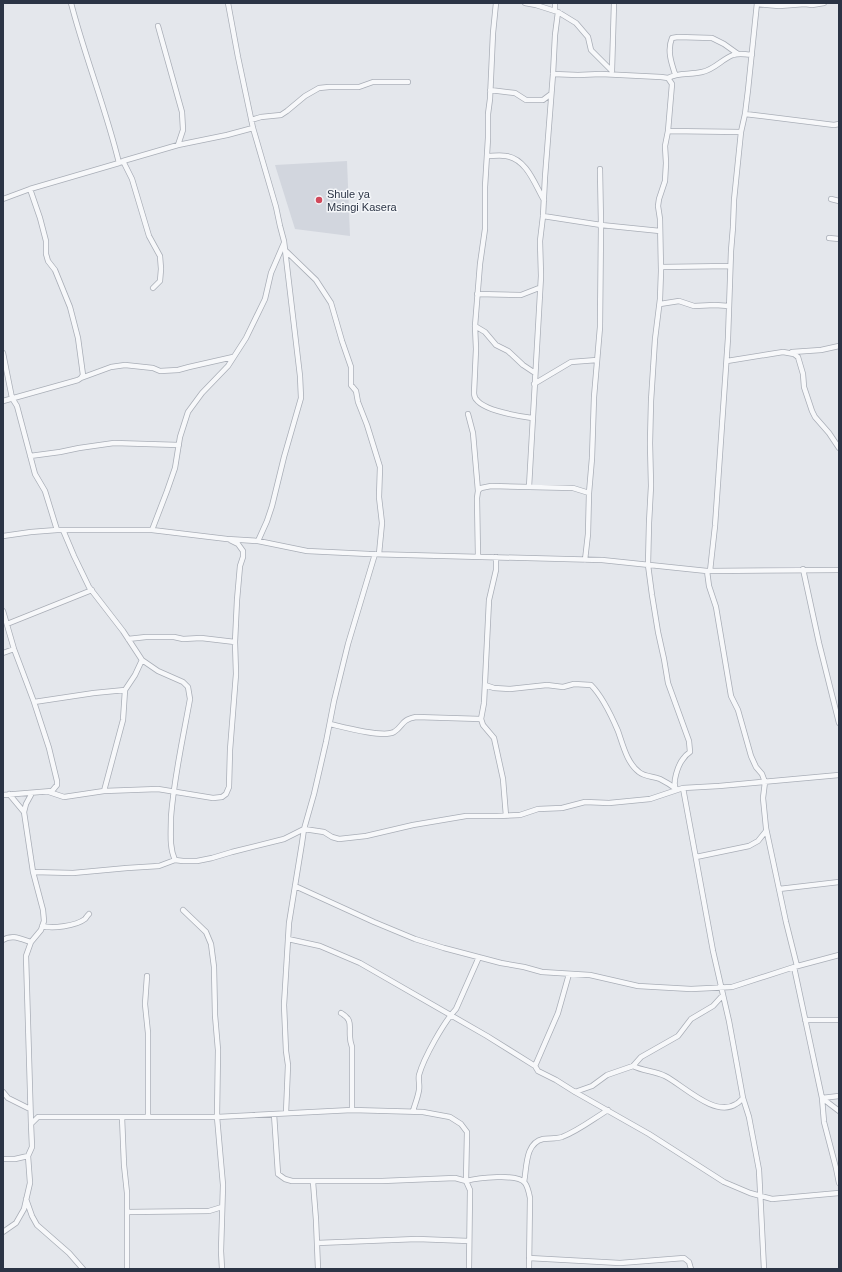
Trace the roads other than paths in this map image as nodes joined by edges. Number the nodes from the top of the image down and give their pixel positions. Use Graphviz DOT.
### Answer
graph roads {
  1 [pos="71,3"];
  2 [pos="228,3"];
  3 [pos="496,3"];
  4 [pos="525,3"];
  5 [pos="555,3"];
  6 [pos="614,3"];
  7 [pos="824,3"];
  8 [pos="757,4"];
  9 [pos="556,12"];
  10 [pos="158,26"];
  11 [pos="738,54"];
  12 [pos="752,55"];
  13 [pos="613,73"];
  14 [pos="553,74"];
  15 [pos="675,74"];
  16 [pos="668,78"];
  17 [pos="408,82"];
  18 [pos="490,90"];
  19 [pos="551,94"];
  20 [pos="745,114"];
  21 [pos="252,120"];
  22 [pos="839,124"];
  23 [pos="253,128"];
  24 [pos="668,131"];
  25 [pos="741,132"];
  26 [pos="178,145"];
  27 [pos="487,156"];
  28 [pos="121,162"];
  29 [pos="600,169"];
  30 [pos="30,189"];
  31 [pos="3,199"];
  32 [pos="831,199"];
  33 [pos="544,200"];
  34 [pos="839,201"];
  35 [pos="543,216"];
  36 [pos="601,225"];
  37 [pos="660,231"];
  38 [pos="829,238"];
  39 [pos="839,239"];
  40 [pos="284,241"];
  41 [pos="285,250"];
  42 [pos="730,266"];
  43 [pos="661,267"];
  44 [pos="153,288"];
  45 [pos="540,288"];
  46 [pos="477,294"];
  47 [pos="660,304"];
  48 [pos="729,306"];
  49 [pos="475,326"];
  50 [pos="839,346"];
  51 [pos="3,353"];
  52 [pos="791,353"];
  53 [pos="233,357"];
  54 [pos="597,360"];
  55 [pos="727,361"];
  56 [pos="535,373"];
  57 [pos="82,378"];
  58 [pos="534,384"];
  59 [pos="12,398"];
  60 [pos="3,401"];
  61 [pos="468,414"];
  62 [pos="532,418"];
  63 [pos="179,445"];
  64 [pos="839,448"];
  65 [pos="30,456"];
  66 [pos="529,487"];
  67 [pos="478,491"];
  68 [pos="589,493"];
  69 [pos="57,530"];
  70 [pos="63,530"];
  71 [pos="152,530"];
  72 [pos="3,536"];
  73 [pos="228,539"];
  74 [pos="258,541"];
  75 [pos="377,554"];
  76 [pos="478,557"];
  77 [pos="496,557"];
  78 [pos="585,560"];
  79 [pos="648,565"];
  80 [pos="803,569"];
  81 [pos="839,570"];
  82 [pos="709,571"];
  83 [pos="92,590"];
  84 [pos="3,611"];
  85 [pos="7,624"];
  86 [pos="128,639"];
  87 [pos="235,642"];
  88 [pos="14,649"];
  89 [pos="3,653"];
  90 [pos="142,660"];
  91 [pos="485,685"];
  92 [pos="125,690"];
  93 [pos="34,702"];
  94 [pos="837,705"];
  95 [pos="481,719"];
  96 [pos="839,723"];
  97 [pos="330,724"];
  98 [pos="839,775"];
  99 [pos="765,782"];
  100 [pos="683,788"];
  101 [pos="676,789"];
  102 [pos="173,791"];
  103 [pos="49,792"];
  104 [pos="104,792"];
  105 [pos="32,793"];
  106 [pos="9,794"];
  107 [pos="3,795"];
  108 [pos="24,812"];
  109 [pos="506,816"];
  110 [pos="304,829"];
  111 [pos="766,831"];
  112 [pos="696,857"];
  113 [pos="174,860"];
  114 [pos="32,872"];
  115 [pos="839,882"];
  116 [pos="295,886"];
  117 [pos="779,889"];
  118 [pos="183,910"];
  119 [pos="89,914"];
  120 [pos="42,926"];
  121 [pos="288,939"];
  122 [pos="3,940"];
  123 [pos="31,942"];
  124 [pos="839,955"];
  125 [pos="479,957"];
  126 [pos="796,966"];
  127 [pos="569,974"];
  128 [pos="147,976"];
  129 [pos="721,987"];
  130 [pos="723,995"];
  131 [pos="341,1013"];
  132 [pos="450,1016"];
  133 [pos="805,1020"];
  134 [pos="839,1020"];
  135 [pos="535,1066"];
  136 [pos="633,1066"];
  137 [pos="3,1092"];
  138 [pos="575,1092"];
  139 [pos="839,1096"];
  140 [pos="743,1098"];
  141 [pos="822,1098"];
  142 [pos="30,1109"];
  143 [pos="352,1110"];
  144 [pos="608,1110"];
  145 [pos="413,1111"];
  146 [pos="839,1111"];
  147 [pos="286,1113"];
  148 [pos="274,1114"];
  149 [pos="122,1117"];
  150 [pos="148,1117"];
  151 [pos="216,1117"];
  152 [pos="31,1124"];
  153 [pos="28,1156"];
  154 [pos="3,1158"];
  155 [pos="466,1181"];
  156 [pos="313,1182"];
  157 [pos="524,1182"];
  158 [pos="839,1184"];
  159 [pos="839,1193"];
  160 [pos="761,1196"];
  161 [pos="26,1199"];
  162 [pos="222,1207"];
  163 [pos="127,1212"];
  164 [pos="3,1231"];
  165 [pos="469,1241"];
  166 [pos="317,1243"];
  167 [pos="529,1258"];
  168 [pos="83,1269"];
  169 [pos="127,1269"];
  170 [pos="222,1269"];
  171 [pos="318,1269"];
  172 [pos="469,1269"];
  173 [pos="529,1269"];
  174 [pos="691,1269"];
  175 [pos="764,1269"];
  1 -- 28 [label="street"];
  2 -- 21 [label="street"];
  3 -- 18 [label="street"];
  4 -- 9 [label="street"];
  5 -- 9 [label="street"];
  6 -- 13 [label="street"];
  7 -- 8 [label="street"];
  8 -- 12 [label="street"];
  9 -- 13 [label="street"];
  9 -- 14 [label="street"];
  10 -- 26 [label="street"];
  11 -- 12 [label="street"];
  11 -- 15 [label="street"];
  11 -- 15 [label="street"];
  12 -- 20 [label="street"];
  13 -- 14 [label="street"];
  13 -- 16 [label="street"];
  14 -- 19 [label="street"];
  15 -- 16 [label="street"];
  16 -- 24 [label="street"];
  17 -- 21 [label="street"];
  18 -- 19 [label="street"];
  18 -- 27 [label="street"];
  19 -- 33 [label="street"];
  20 -- 22 [label="street"];
  20 -- 25 [label="street"];
  21 -- 23 [label="street"];
  23 -- 26 [label="street"];
  23 -- 40 [label="street"];
  24 -- 25 [label="street"];
  24 -- 37 [label="street"];
  25 -- 42 [label="street"];
  26 -- 28 [label="street"];
  27 -- 33 [label="street"];
  27 -- 46 [label="street"];
  28 -- 30 [label="street"];
  28 -- 44 [label="street"];
  29 -- 36 [label="street"];
  30 -- 31 [label="street"];
  30 -- 57 [label="street"];
  32 -- 34 [label="street"];
  33 -- 35 [label="street"];
  35 -- 36 [label="street"];
  35 -- 45 [label="street"];
  36 -- 37 [label="street"];
  36 -- 54 [label="street"];
  37 -- 43 [label="street"];
  38 -- 39 [label="street"];
  40 -- 41 [label="street"];
  40 -- 53 [label="street"];
  41 -- 74 [label="street"];
  41 -- 75 [label="street"];
  42 -- 43 [label="street"];
  42 -- 48 [label="street"];
  43 -- 47 [label="street"];
  45 -- 46 [label="street"];
  45 -- 56 [label="street"];
  46 -- 49 [label="street"];
  47 -- 48 [label="street"];
  47 -- 79 [label="street"];
  48 -- 55 [label="street"];
  49 -- 56 [label="street"];
  49 -- 62 [label="street"];
  50 -- 52 [label="street"];
  51 -- 59 [label="street"];
  52 -- 55 [label="street"];
  52 -- 64 [label="street"];
  53 -- 57 [label="street"];
  53 -- 63 [label="street"];
  54 -- 58 [label="street"];
  54 -- 68 [label="street"];
  55 -- 82 [label="street"];
  56 -- 58 [label="street"];
  57 -- 59 [label="street"];
  58 -- 62 [label="street"];
  59 -- 60 [label="street"];
  59 -- 65 [label="street"];
  61 -- 67 [label="street"];
  62 -- 66 [label="street"];
  63 -- 65 [label="street"];
  63 -- 71 [label="street"];
  65 -- 69 [label="street"];
  66 -- 67 [label="street"];
  66 -- 68 [label="street"];
  67 -- 76 [label="street"];
  68 -- 78 [label="street"];
  69 -- 70 [label="street"];
  69 -- 72 [label="street"];
  70 -- 71 [label="street"];
  70 -- 83 [label="street"];
  71 -- 73 [label="street"];
  73 -- 74 [label="street"];
  73 -- 87 [label="street"];
  74 -- 75 [label="street"];
  75 -- 76 [label="street"];
  75 -- 97 [label="street"];
  76 -- 77 [label="street"];
  77 -- 78 [label="street"];
  77 -- 91 [label="street"];
  78 -- 79 [label="street"];
  79 -- 82 [label="street"];
  79 -- 101 [label="street"];
  80 -- 81 [label="street"];
  80 -- 82 [label="street"];
  80 -- 94 [label="street"];
  82 -- 99 [label="street"];
  83 -- 85 [label="street"];
  83 -- 86 [label="street"];
  84 -- 85 [label="street"];
  85 -- 88 [label="street"];
  86 -- 87 [label="street"];
  86 -- 90 [label="street"];
  87 -- 102 [label="street"];
  88 -- 89 [label="street"];
  88 -- 93 [label="street"];
  90 -- 92 [label="street"];
  90 -- 102 [label="street"];
  91 -- 95 [label="street"];
  91 -- 101 [label="street"];
  92 -- 93 [label="street"];
  92 -- 104 [label="street"];
  93 -- 103 [label="street"];
  94 -- 96 [label="street"];
  95 -- 97 [label="street"];
  95 -- 109 [label="street"];
  97 -- 110 [label="street"];
  98 -- 99 [label="street"];
  99 -- 100 [label="street"];
  99 -- 111 [label="street"];
  100 -- 101 [label="street"];
  100 -- 112 [label="street"];
  101 -- 109 [label="street"];
  102 -- 104 [label="street"];
  102 -- 113 [label="street"];
  103 -- 104 [label="street"];
  103 -- 105 [label="street"];
  105 -- 106 [label="street"];
  105 -- 108 [label="street"];
  106 -- 107 [label="street"];
  106 -- 108 [label="street"];
  108 -- 114 [label="street"];
  109 -- 110 [label="street"];
  110 -- 113 [label="street"];
  110 -- 116 [label="street"];
  111 -- 112 [label="street"];
  111 -- 117 [label="street"];
  112 -- 129 [label="street"];
  113 -- 114 [label="street"];
  114 -- 120 [label="street"];
  115 -- 117 [label="street"];
  116 -- 121 [label="street"];
  116 -- 125 [label="street"];
  117 -- 126 [label="street"];
  118 -- 151 [label="street"];
  119 -- 120 [label="street"];
  120 -- 123 [label="street"];
  121 -- 132 [label="street"];
  121 -- 147 [label="street"];
  122 -- 123 [label="street"];
  123 -- 142 [label="street"];
  124 -- 126 [label="street"];
  125 -- 127 [label="street"];
  125 -- 132 [label="street"];
  126 -- 129 [label="street"];
  126 -- 133 [label="street"];
  127 -- 129 [label="street"];
  127 -- 135 [label="street"];
  128 -- 150 [label="street"];
  129 -- 130 [label="street"];
  130 -- 136 [label="street"];
  130 -- 140 [label="street"];
  131 -- 143 [label="street"];
  132 -- 135 [label="street"];
  132 -- 145 [label="street"];
  133 -- 134 [label="street"];
  133 -- 141 [label="street"];
  135 -- 138 [label="street"];
  136 -- 138 [label="street"];
  136 -- 140 [label="street"];
  137 -- 142 [label="street"];
  138 -- 144 [label="street"];
  139 -- 141 [label="street"];
  140 -- 160 [label="street"];
  141 -- 146 [label="street"];
  141 -- 158 [label="street"];
  142 -- 152 [label="street"];
  143 -- 145 [label="street"];
  143 -- 147 [label="street"];
  144 -- 157 [label="street"];
  144 -- 160 [label="street"];
  145 -- 155 [label="street"];
  147 -- 148 [label="street"];
  148 -- 151 [label="street"];
  148 -- 156 [label="street"];
  149 -- 150 [label="street"];
  149 -- 152 [label="street"];
  149 -- 163 [label="street"];
  150 -- 151 [label="street"];
  151 -- 162 [label="street"];
  152 -- 153 [label="street"];
  153 -- 154 [label="street"];
  153 -- 161 [label="street"];
  155 -- 156 [label="street"];
  155 -- 157 [label="street"];
  155 -- 165 [label="street"];
  156 -- 166 [label="street"];
  157 -- 167 [label="street"];
  159 -- 160 [label="street"];
  160 -- 175 [label="street"];
  161 -- 164 [label="street"];
  161 -- 168 [label="street"];
  162 -- 163 [label="street"];
  162 -- 170 [label="street"];
  163 -- 169 [label="street"];
  165 -- 166 [label="street"];
  165 -- 172 [label="street"];
  166 -- 171 [label="street"];
  167 -- 173 [label="street"];
  167 -- 174 [label="street"];
}
